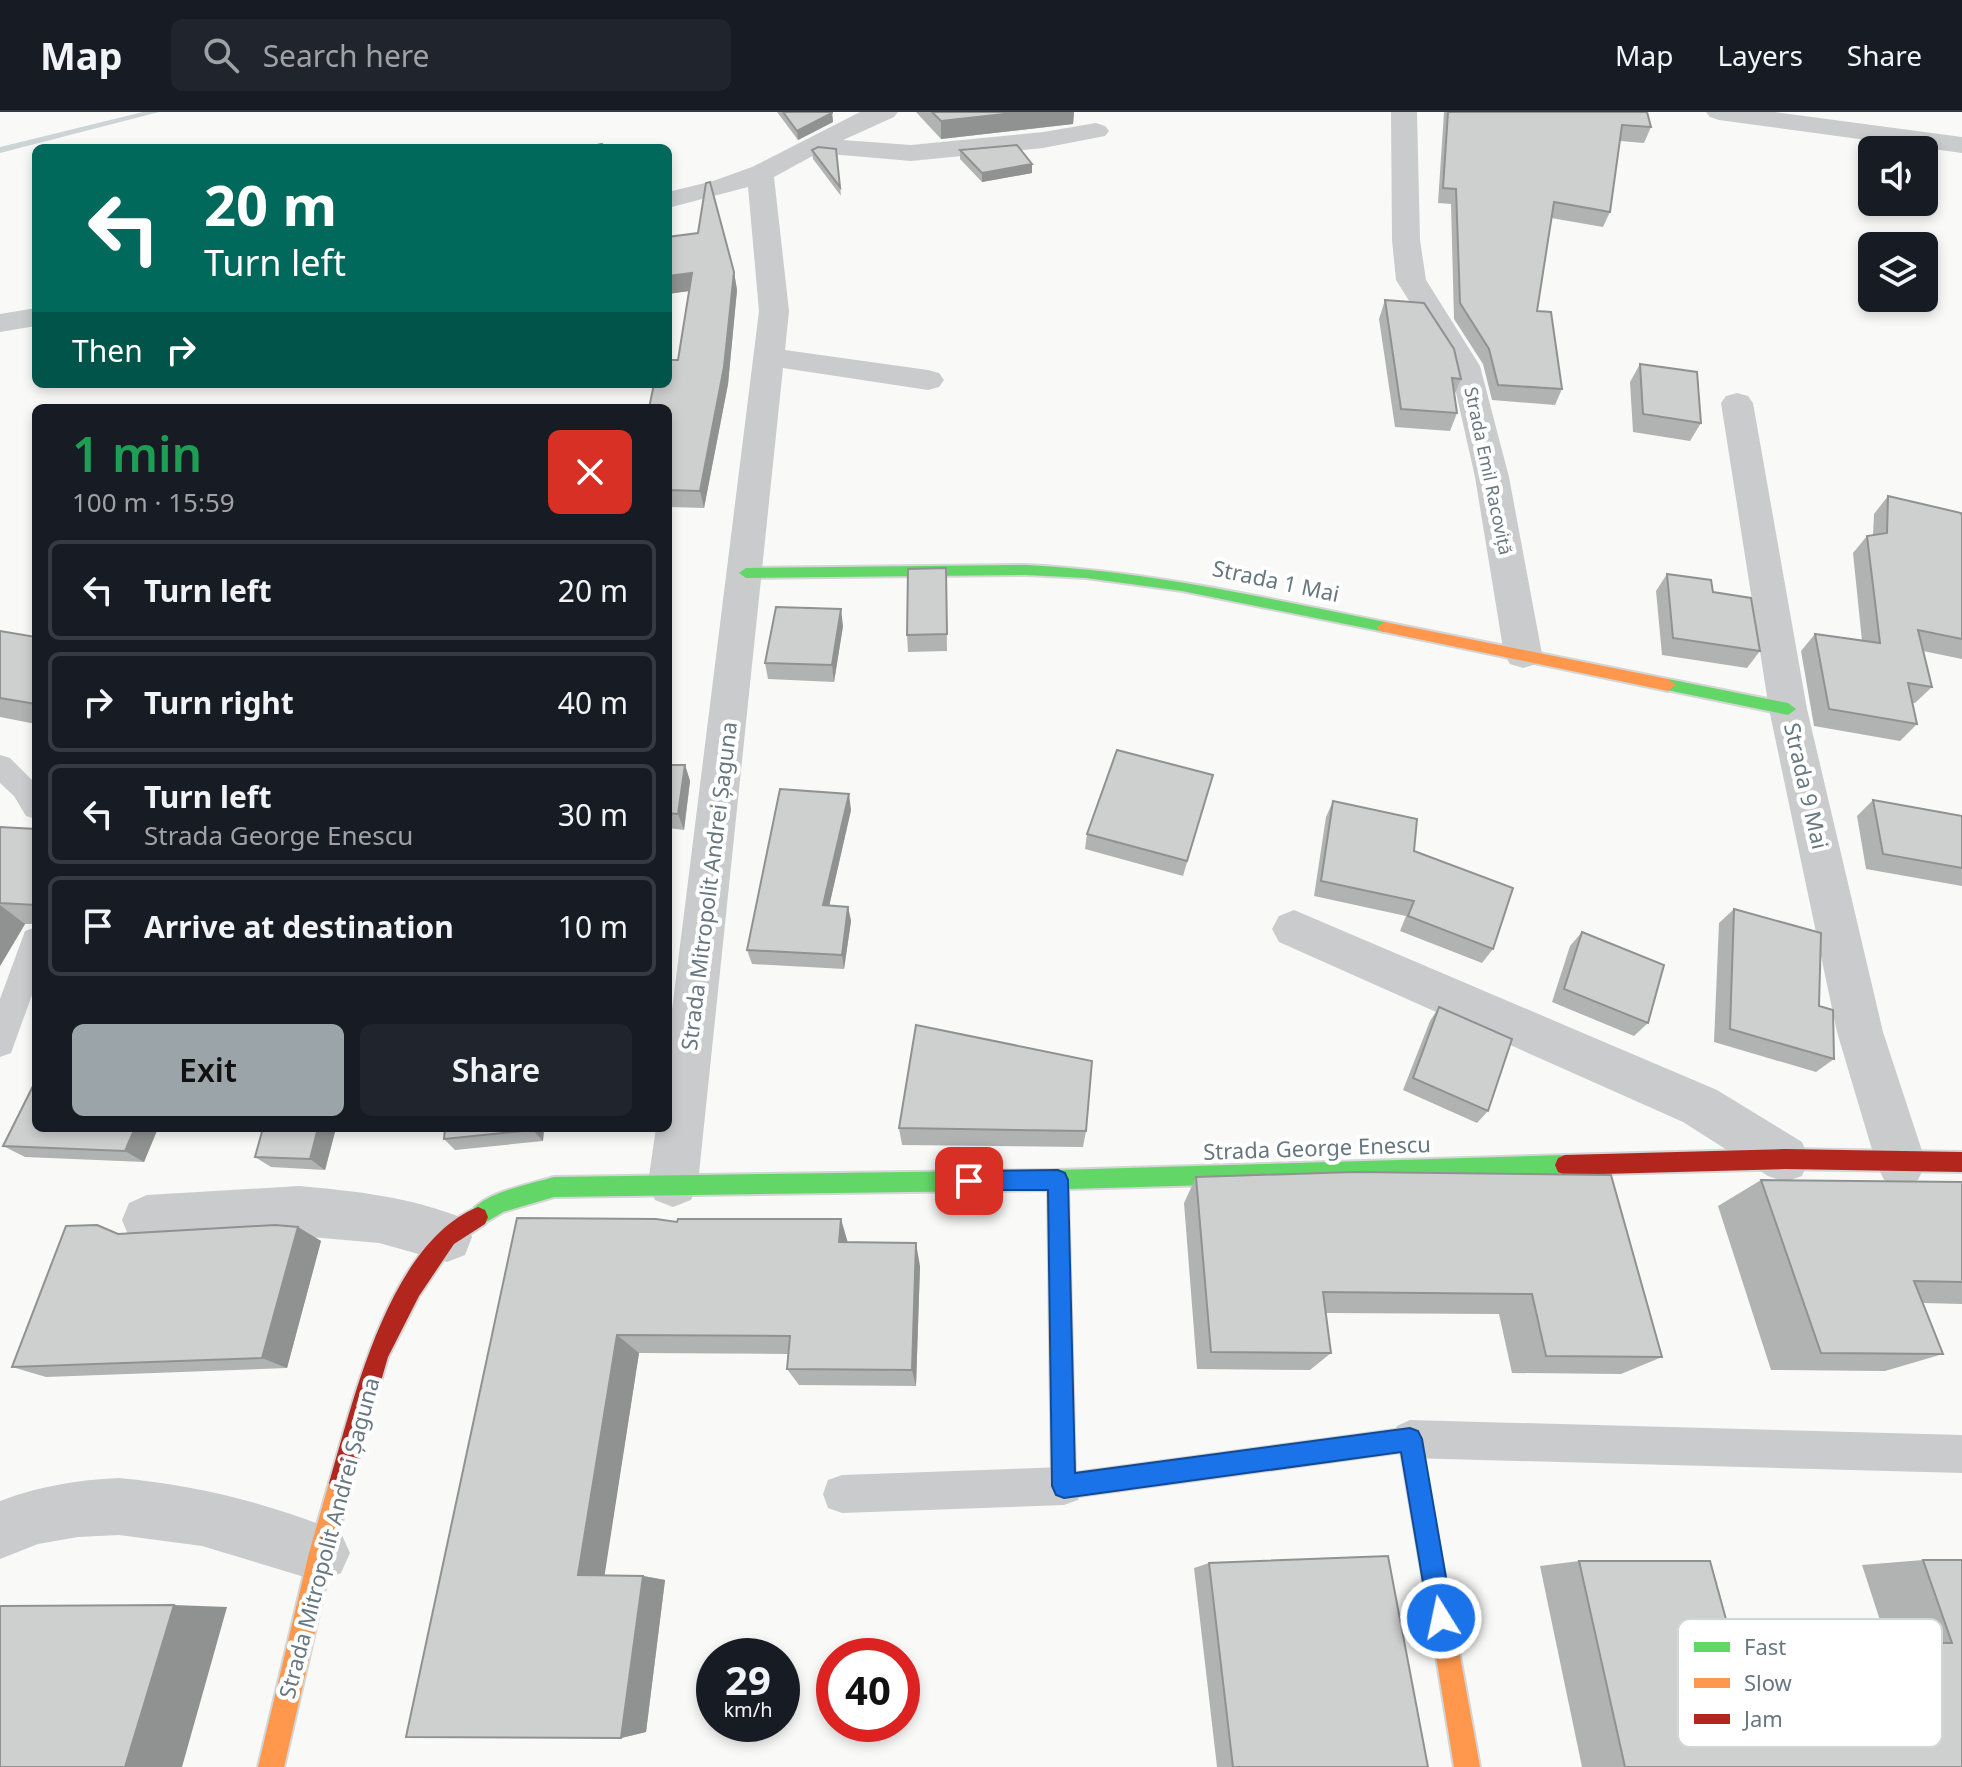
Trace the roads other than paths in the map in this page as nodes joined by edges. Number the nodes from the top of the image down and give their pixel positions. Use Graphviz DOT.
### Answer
graph roads {
  1 [pos="885,112"];
  2 [pos="1404,112"];
  3 [pos="1719,112"];
  4 [pos="846,119"];
  5 [pos="1096,131"];
  6 [pos="815,145"];
  7 [pos="1962,145"];
  8 [pos="760,174"];
  9 [pos="672,199"];
  10 [pos="32,318"];
  11 [pos="0,323"];
  12 [pos="770,357"];
  13 [pos="928,380"];
  14 [pos="1737,403"];
  15 [pos="746,573"];
  16 [pos="1523,654"];
  17 [pos="1788,709"];
  18 [pos="0,766"];
  19 [pos="32,801"];
  20 [pos="1294,929"];
  21 [pos="32,951"];
  22 [pos="0,1043"];
  23 [pos="1785,1159"];
  24 [pos="1962,1162"];
  25 [pos="1901,1163"];
  26 [pos="1058,1180"];
  27 [pos="673,1183"];
  28 [pos="147,1220"];
  29 [pos="447,1237"];
  30 [pos="1410,1439"];
  31 [pos="1962,1454"];
  32 [pos="1064,1486"];
  33 [pos="842,1494"];
  34 [pos="0,1530"];
  35 [pos="321,1553"];
  36 [pos="271,1767"];
  37 [pos="1467,1767"];
  1 -- 4 [label="street"];
  2 -- 16 [label="street, Strada Emil Racoviță"];
  3 -- 7 [label="street"];
  4 -- 6 [label="street"];
  5 -- 6 [label="street"];
  6 -- 8 [label="street"];
  8 -- 9 [label="street"];
  8 -- 12 [label="street, Strada Mitropolit Andrei Șaguna"];
  10 -- 11 [label="street"];
  12 -- 13 [label="street"];
  12 -- 15 [label="street, Strada Mitropolit Andrei Șaguna"];
  14 -- 17 [label="street, Strada 9 Mai"];
  15 -- 16 [label="street, Strada 1 Mai"];
  15 -- 27 [label="street, Strada Mitropolit Andrei Șaguna"];
  16 -- 17 [label="street, Strada 1 Mai"];
  17 -- 25 [label="street, Strada 9 Mai"];
  18 -- 19 [label="lane"];
  20 -- 23 [label="street"];
  21 -- 22 [label="lane"];
  23 -- 25 [label="street, Strada George Enescu"];
  23 -- 26 [label="street, Strada George Enescu"];
  24 -- 25 [label="street, Strada George Enescu"];
  26 -- 27 [label="street, Strada George Enescu"];
  26 -- 32 [label="street"];
  27 -- 29 [label="street, Strada Mitropolit Andrei Șaguna"];
  28 -- 29 [label="street"];
  29 -- 35 [label="street, Strada Mitropolit Andrei Șaguna"];
  30 -- 31 [label="lane"];
  30 -- 32 [label="street"];
  30 -- 37 [label="street"];
  32 -- 33 [label="lane"];
  34 -- 35 [label="street"];
  35 -- 36 [label="street, Strada Mitropolit Andrei Șaguna"];
}
